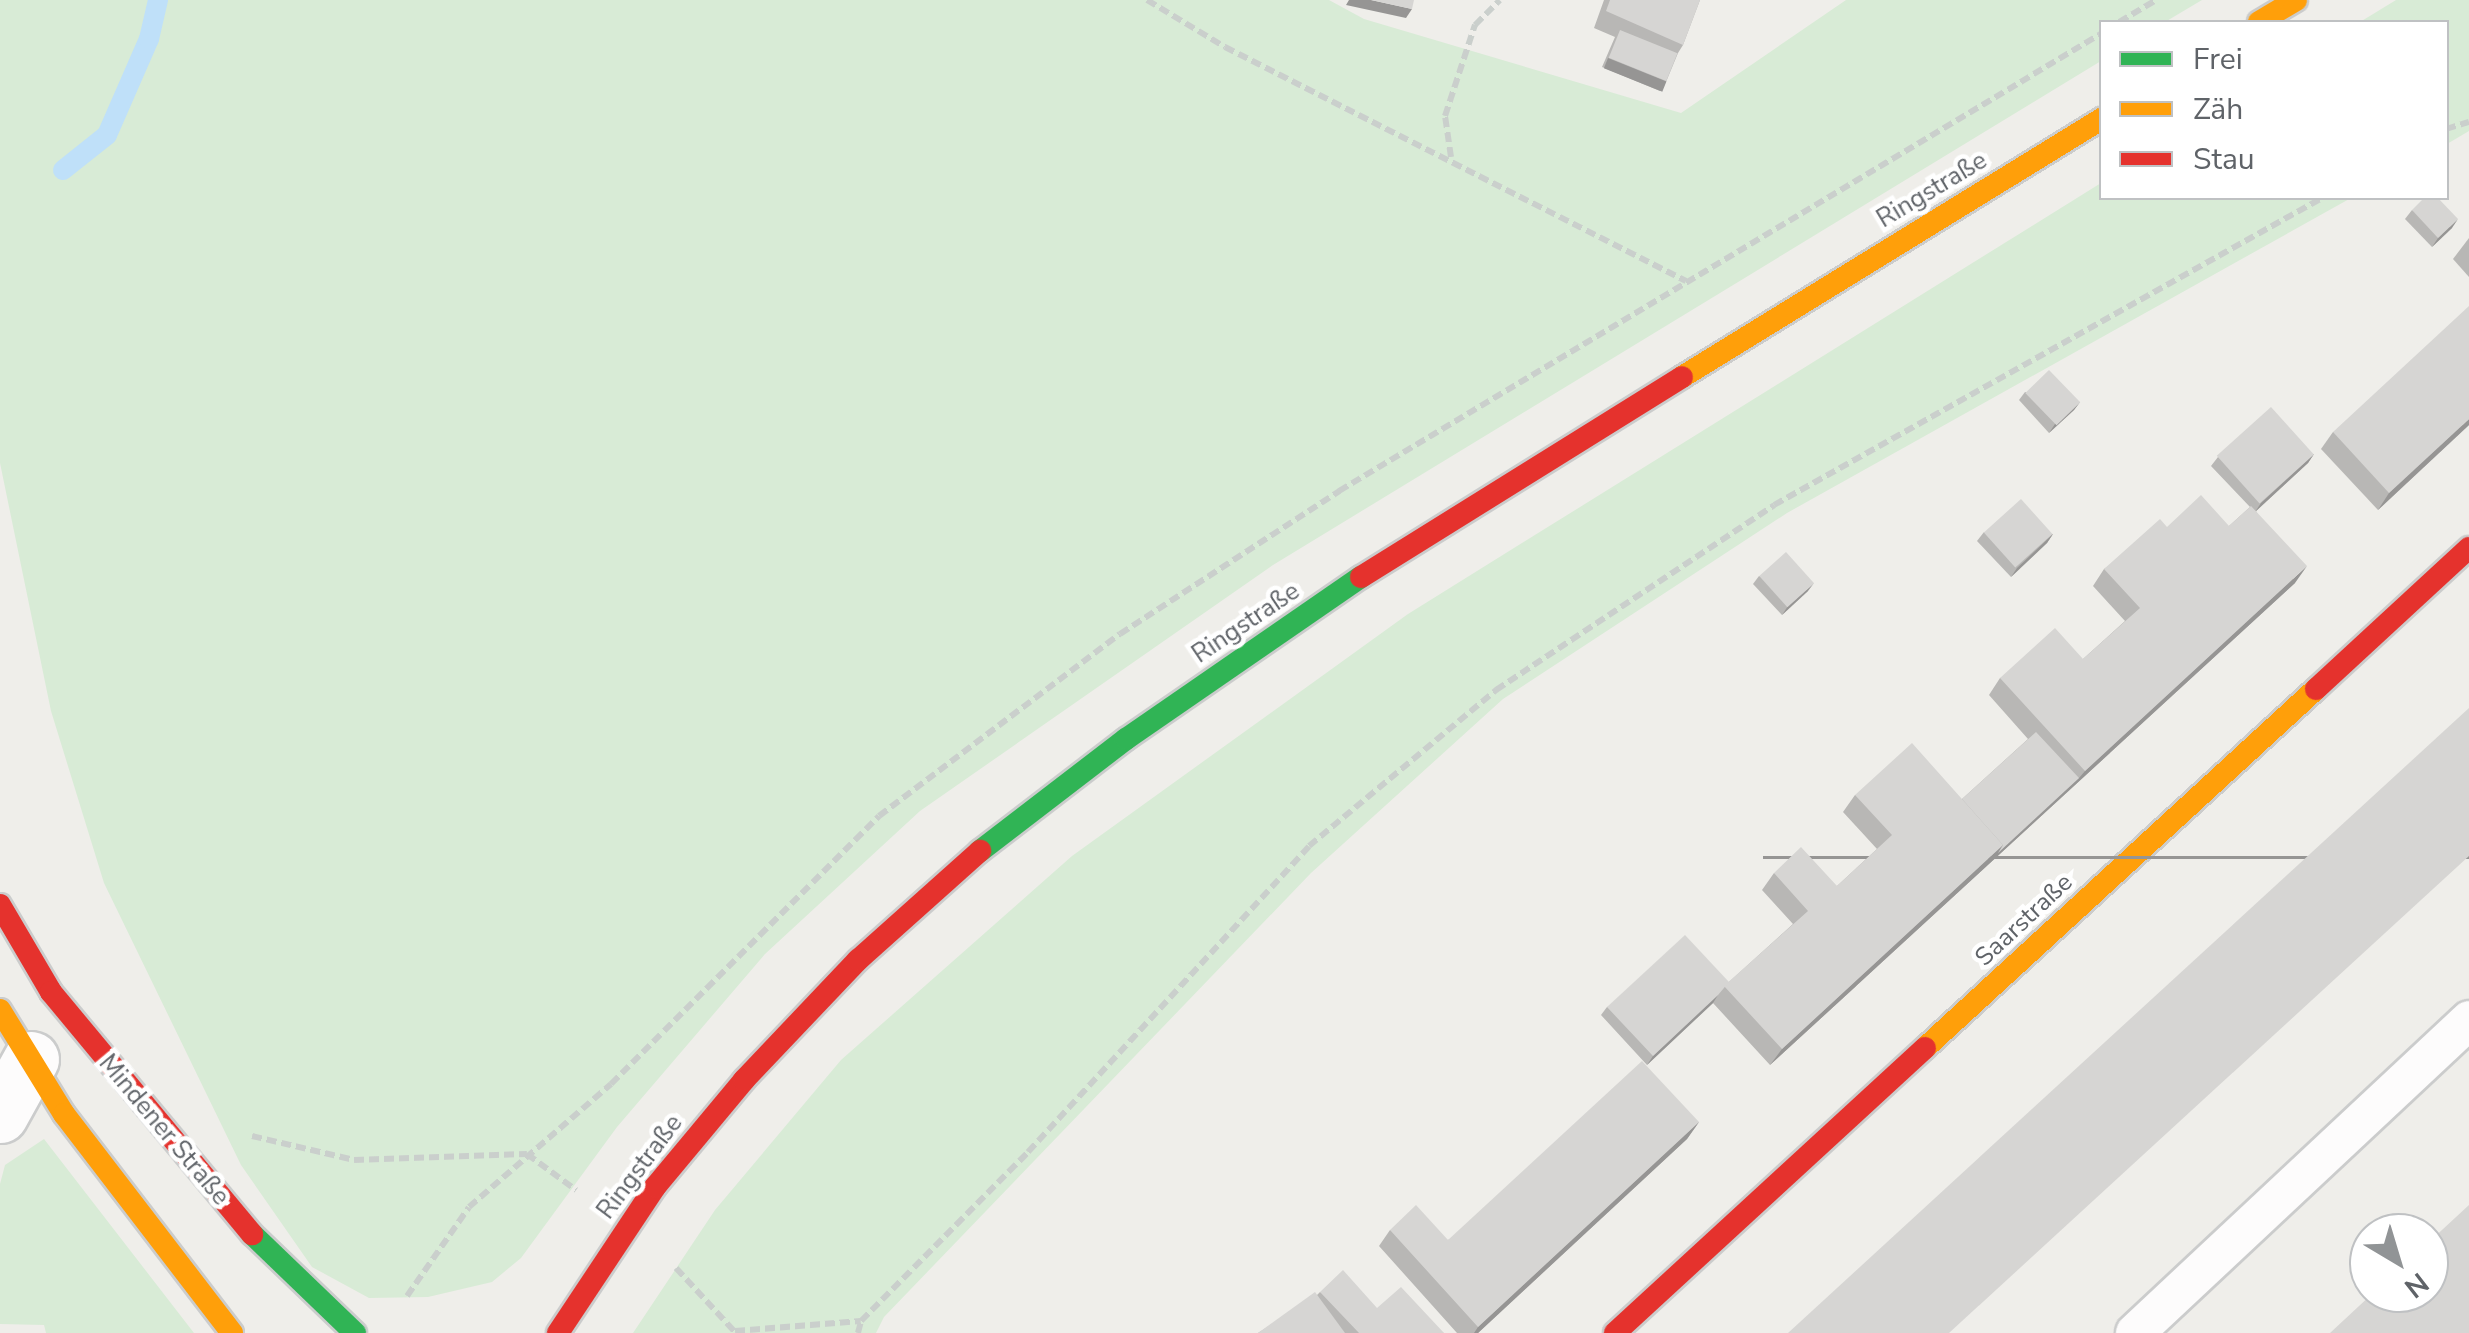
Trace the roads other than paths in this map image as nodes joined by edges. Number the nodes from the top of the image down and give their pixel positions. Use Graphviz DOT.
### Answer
graph roads {
  1 [pos="2296,0"];
  2 [pos="2262,20"];
  3 [pos="2099,120"];
  4 [pos="2469,548"];
  5 [pos="0,905"];
  6 [pos="0,1010"];
  7 [pos="2469,1020"];
  8 [pos="31,1060"];
  9 [pos="0,1115"];
  10 [pos="232,1333"];
  11 [pos="354,1333"];
  12 [pos="558,1333"];
  13 [pos="1615,1333"];
  14 [pos="2135,1333"];
  1 -- 2 [label="street"];
  3 -- 12 [label="street, Ringstraße"];
  4 -- 13 [label="street, Saarstraße"];
  5 -- 11 [label="street, Mindener Straße"];
  6 -- 8 [label="street"];
  7 -- 14 [label="lane"];
  8 -- 9 [label="street"];
  8 -- 10 [label="street"];
}
